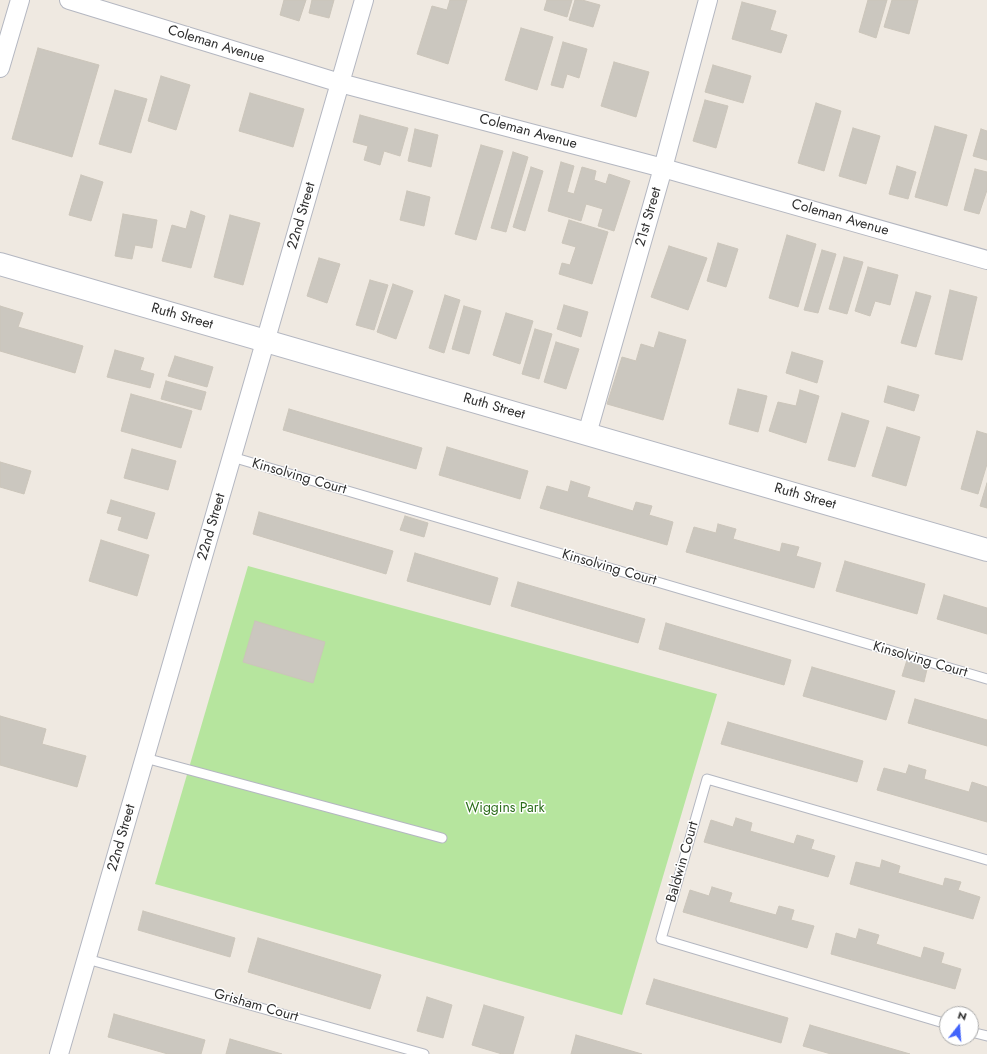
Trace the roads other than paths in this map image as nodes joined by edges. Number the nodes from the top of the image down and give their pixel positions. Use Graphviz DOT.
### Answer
graph roads {
  1 [pos="20,0"];
  2 [pos="69,0"];
  3 [pos="364,0"];
  4 [pos="708,0"];
  5 [pos="0,68"];
  6 [pos="340,83"];
  7 [pos="663,168"];
  8 [pos="987,260"];
  9 [pos="0,264"];
  10 [pos="266,341"];
  11 [pos="587,434"];
  12 [pos="232,457"];
  13 [pos="987,550"];
  14 [pos="987,679"];
  15 [pos="145,758"];
  16 [pos="442,838"];
  17 [pos="987,860"];
  18 [pos="87,959"];
  19 [pos="939,1022"];
  20 [pos="59,1054"];
  21 [pos="424,1054"];
  1 -- 5 [label="street"];
  2 -- 6 [label="street, Coleman Avenue"];
  3 -- 6 [label="street, 22nd Street"];
  4 -- 7 [label="street, 21st Street"];
  6 -- 7 [label="street, Coleman Avenue"];
  6 -- 10 [label="street, 22nd Street"];
  7 -- 8 [label="street, Coleman Avenue"];
  7 -- 11 [label="street, 21st Street"];
  9 -- 10 [label="street, Ruth Street"];
  10 -- 11 [label="street, Ruth Street"];
  10 -- 12 [label="street, 22nd Street"];
  11 -- 13 [label="street, Ruth Street"];
  12 -- 14 [label="lane, Kinsolving Court"];
  12 -- 15 [label="street, 22nd Street"];
  15 -- 16 [label="lane"];
  15 -- 18 [label="street, 22nd Street"];
  17 -- 19 [label="lane, Baldwin Court"];
  18 -- 20 [label="street, 22nd Street"];
  18 -- 21 [label="lane, Grisham Court"];
}
